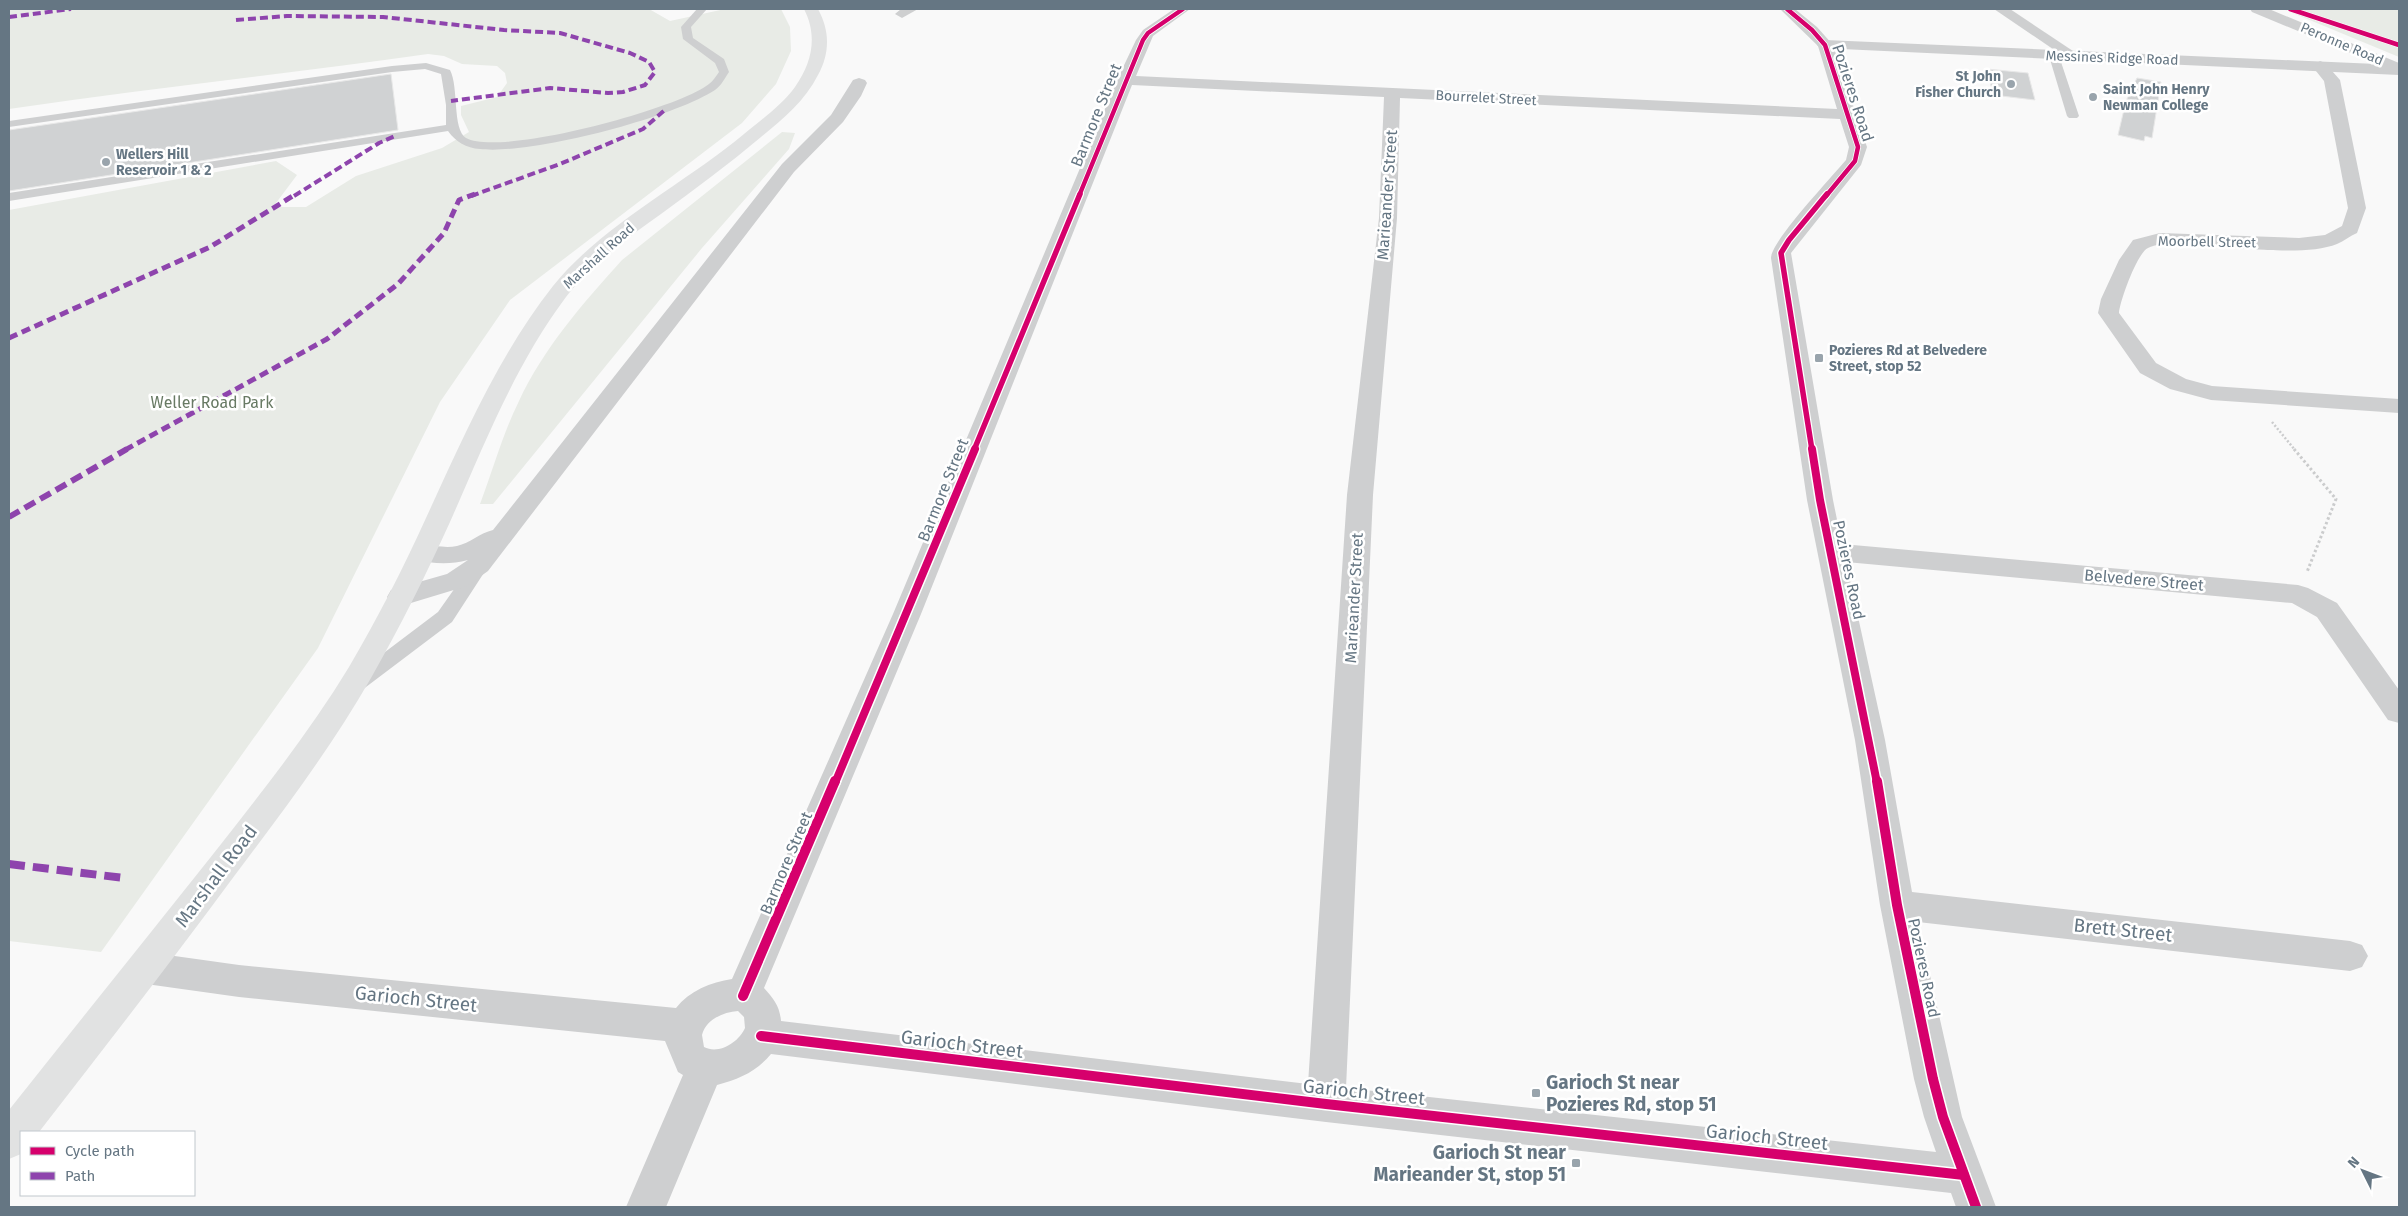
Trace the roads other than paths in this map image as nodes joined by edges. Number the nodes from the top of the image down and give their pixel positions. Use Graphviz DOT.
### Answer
graph roads {
  1 [pos="702,9"];
  2 [pos="811,9"];
  3 [pos="1184,9"];
  4 [pos="1788,9"];
  5 [pos="2001,9"];
  6 [pos="2257,9"];
  7 [pos="1825,45"];
  8 [pos="2054,56"];
  9 [pos="2074,57"];
  10 [pos="2320,66"];
  11 [pos="2399,69"];
  12 [pos="1125,80"];
  13 [pos="859,83"];
  14 [pos="1392,94"];
  15 [pos="1847,114"];
  16 [pos="2073,116"];
  17 [pos="9,124"];
  18 [pos="452,127"];
  19 [pos="9,197"];
  20 [pos="2399,406"];
  21 [pos="504,531"];
  22 [pos="1832,552"];
  23 [pos="423,553"];
  24 [pos="482,562"];
  25 [pos="401,596"];
  26 [pos="349,689"];
  27 [pos="2399,712"];
  28 [pos="1897,904"];
  29 [pos="2350,956"];
  30 [pos="146,968"];
  31 [pos="744,996"];
  32 [pos="686,1026"];
  33 [pos="761,1036"];
  34 [pos="706,1066"];
  35 [pos="1326,1104"];
  36 [pos="9,1140"];
  37 [pos="1970,1191"];
  38 [pos="646,1207"];
  1 -- 18 [label="lane"];
  2 -- 23 [label="main road, Marshall Road"];
  3 -- 12 [label="street, Barmore Street"];
  4 -- 7 [label="street, Pozieres Road"];
  5 -- 9 [label="street"];
  6 -- 11 [label="street, Peronne Road"];
  7 -- 8 [label="street, Messines Ridge Road"];
  7 -- 15 [label="street, Pozieres Road"];
  8 -- 9 [label="street, Messines Ridge Road"];
  8 -- 16 [label="lane"];
  9 -- 10 [label="street, Messines Ridge Road"];
  10 -- 11 [label="street, Messines Ridge Road"];
  10 -- 20 [label="street, Moorbell Street"];
  12 -- 14 [label="street, Bourrelet Street"];
  12 -- 31 [label="street, Barmore Street"];
  13 -- 21 [label="street"];
  14 -- 15 [label="street, Bourrelet Street"];
  14 -- 35 [label="street, Marieander Street"];
  15 -- 22 [label="street, Pozieres Road"];
  17 -- 18 [label="lane"];
  18 -- 19 [label="lane"];
  21 -- 23 [label="street"];
  21 -- 24 [label="street"];
  22 -- 27 [label="street, Belvedere Street"];
  22 -- 28 [label="street, Pozieres Road"];
  23 -- 25 [label="main road, Marshall Road"];
  24 -- 25 [label="street"];
  24 -- 26 [label="lane"];
  25 -- 26 [label="main road, Marshall Road"];
  26 -- 30 [label="main road, Marshall Road"];
  28 -- 29 [label="street, Brett Street"];
  28 -- 37 [label="street, Pozieres Road"];
  30 -- 32 [label="street, Garioch Street"];
  30 -- 36 [label="main road, Marshall Road"];
  31 -- 32 [label="street"];
  31 -- 33 [label="street"];
  32 -- 34 [label="street"];
  33 -- 34 [label="street"];
  33 -- 35 [label="street, Garioch Street"];
  34 -- 38 [label="street"];
  35 -- 37 [label="street, Garioch Street"];
}
